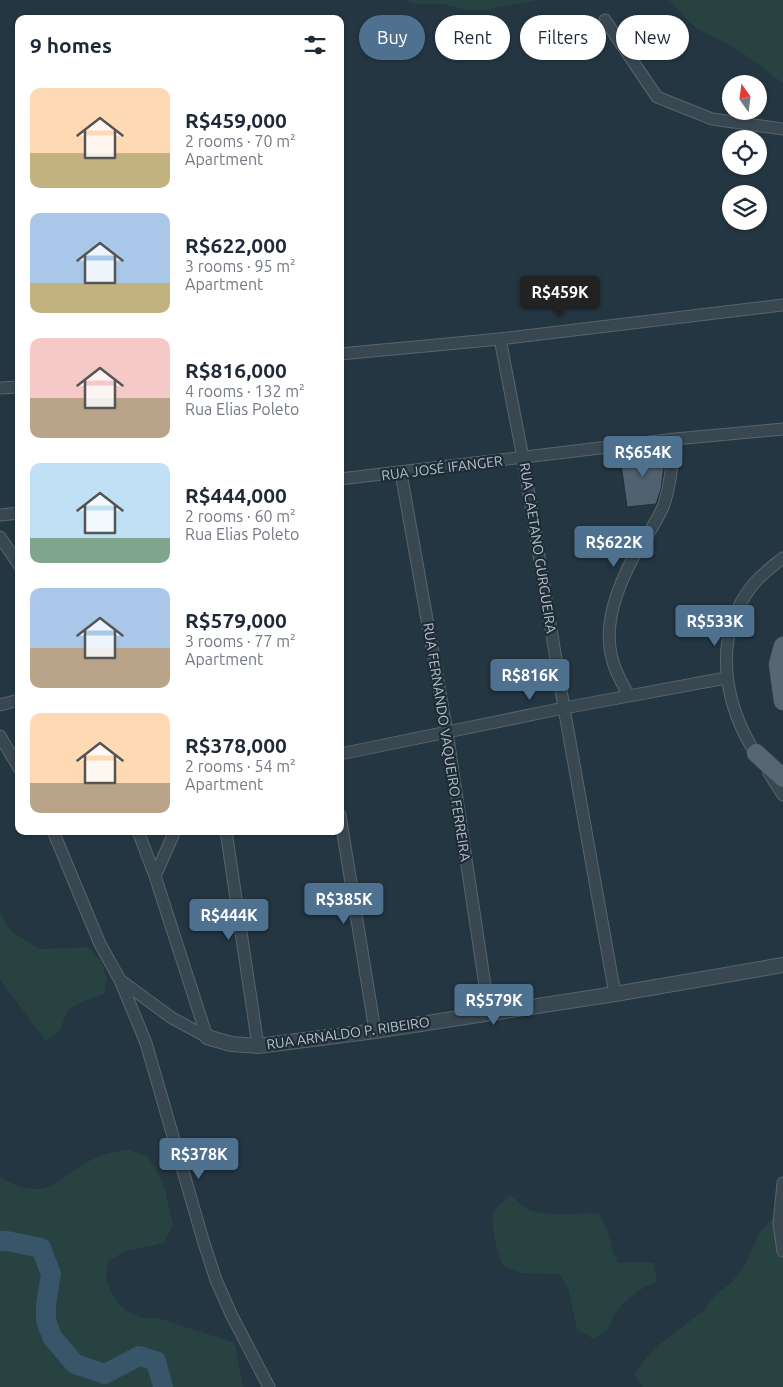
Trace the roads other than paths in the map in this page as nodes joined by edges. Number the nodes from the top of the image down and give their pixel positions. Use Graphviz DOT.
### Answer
graph roads {
  1 [pos="606,22"];
  2 [pos="783,129"];
  3 [pos="783,305"];
  4 [pos="500,339"];
  5 [pos="344,354"];
  6 [pos="15,387"];
  7 [pos="0,388"];
  8 [pos="783,429"];
  9 [pos="675,439"];
  10 [pos="523,458"];
  11 [pos="401,473"];
  12 [pos="344,479"];
  13 [pos="15,513"];
  14 [pos="0,515"];
  15 [pos="0,537"];
  16 [pos="783,558"];
  17 [pos="15,559"];
  18 [pos="783,646"];
  19 [pos="726,678"];
  20 [pos="629,696"];
  21 [pos="783,700"];
  22 [pos="15,701"];
  23 [pos="0,705"];
  24 [pos="564,708"];
  25 [pos="447,732"];
  26 [pos="0,736"];
  27 [pos="344,753"];
  28 [pos="756,753"];
  29 [pos="15,761"];
  30 [pos="783,778"];
  31 [pos="783,795"];
  32 [pos="55,835"];
  33 [pos="140,835"];
  34 [pos="174,835"];
  35 [pos="227,835"];
  36 [pos="343,835"];
  37 [pos="155,876"];
  38 [pos="783,965"];
  39 [pos="120,980"];
  40 [pos="615,994"];
  41 [pos="489,1012"];
  42 [pos="375,1031"];
  43 [pos="207,1037"];
  44 [pos="258,1046"];
  45 [pos="783,1183"];
  46 [pos="783,1251"];
  47 [pos="268,1387"];
  1 -- 2 [label="street"];
  3 -- 4 [label="street"];
  4 -- 5 [label="street"];
  4 -- 10 [label="street, RUA CAETANO GURGUEIRA"];
  6 -- 7 [label="street"];
  8 -- 9 [label="street, RUA JOSÉ IFANGER"];
  9 -- 10 [label="street, RUA JOSÉ IFANGER"];
  9 -- 20 [label="street"];
  10 -- 11 [label="street, RUA JOSÉ IFANGER"];
  10 -- 24 [label="street, RUA CAETANO GURGUEIRA"];
  11 -- 12 [label="street, RUA JOSÉ IFANGER"];
  11 -- 25 [label="street, RUA FERNANDO VAQUEIRO FERREIRA"];
  13 -- 14 [label="street"];
  15 -- 17 [label="street"];
  16 -- 19 [label="street"];
  18 -- 21 [label="main road"];
  19 -- 20 [label="street"];
  19 -- 28 [label="street"];
  20 -- 24 [label="street"];
  22 -- 23 [label="street"];
  24 -- 25 [label="street"];
  24 -- 40 [label="street, RUA CAETANO GURGUEIRA"];
  25 -- 27 [label="street"];
  25 -- 41 [label="street, RUA FERNANDO VAQUEIRO FERREIRA"];
  26 -- 29 [label="street"];
  28 -- 30 [label="main road"];
  28 -- 31 [label="street"];
  32 -- 39 [label="street, RUA ARNALDO P. RIBEIRO"];
  33 -- 37 [label="street"];
  34 -- 37 [label="street"];
  35 -- 44 [label="street"];
  36 -- 42 [label="street"];
  37 -- 43 [label="street"];
  38 -- 40 [label="street, RUA ARNALDO P. RIBEIRO"];
  39 -- 43 [label="street, RUA ARNALDO P. RIBEIRO"];
  39 -- 47 [label="street"];
  40 -- 41 [label="street, RUA ARNALDO P. RIBEIRO"];
  41 -- 42 [label="street, RUA ARNALDO P. RIBEIRO"];
  42 -- 44 [label="street, RUA ARNALDO P. RIBEIRO"];
  43 -- 44 [label="street, RUA ARNALDO P. RIBEIRO"];
  45 -- 46 [label="street"];
}
